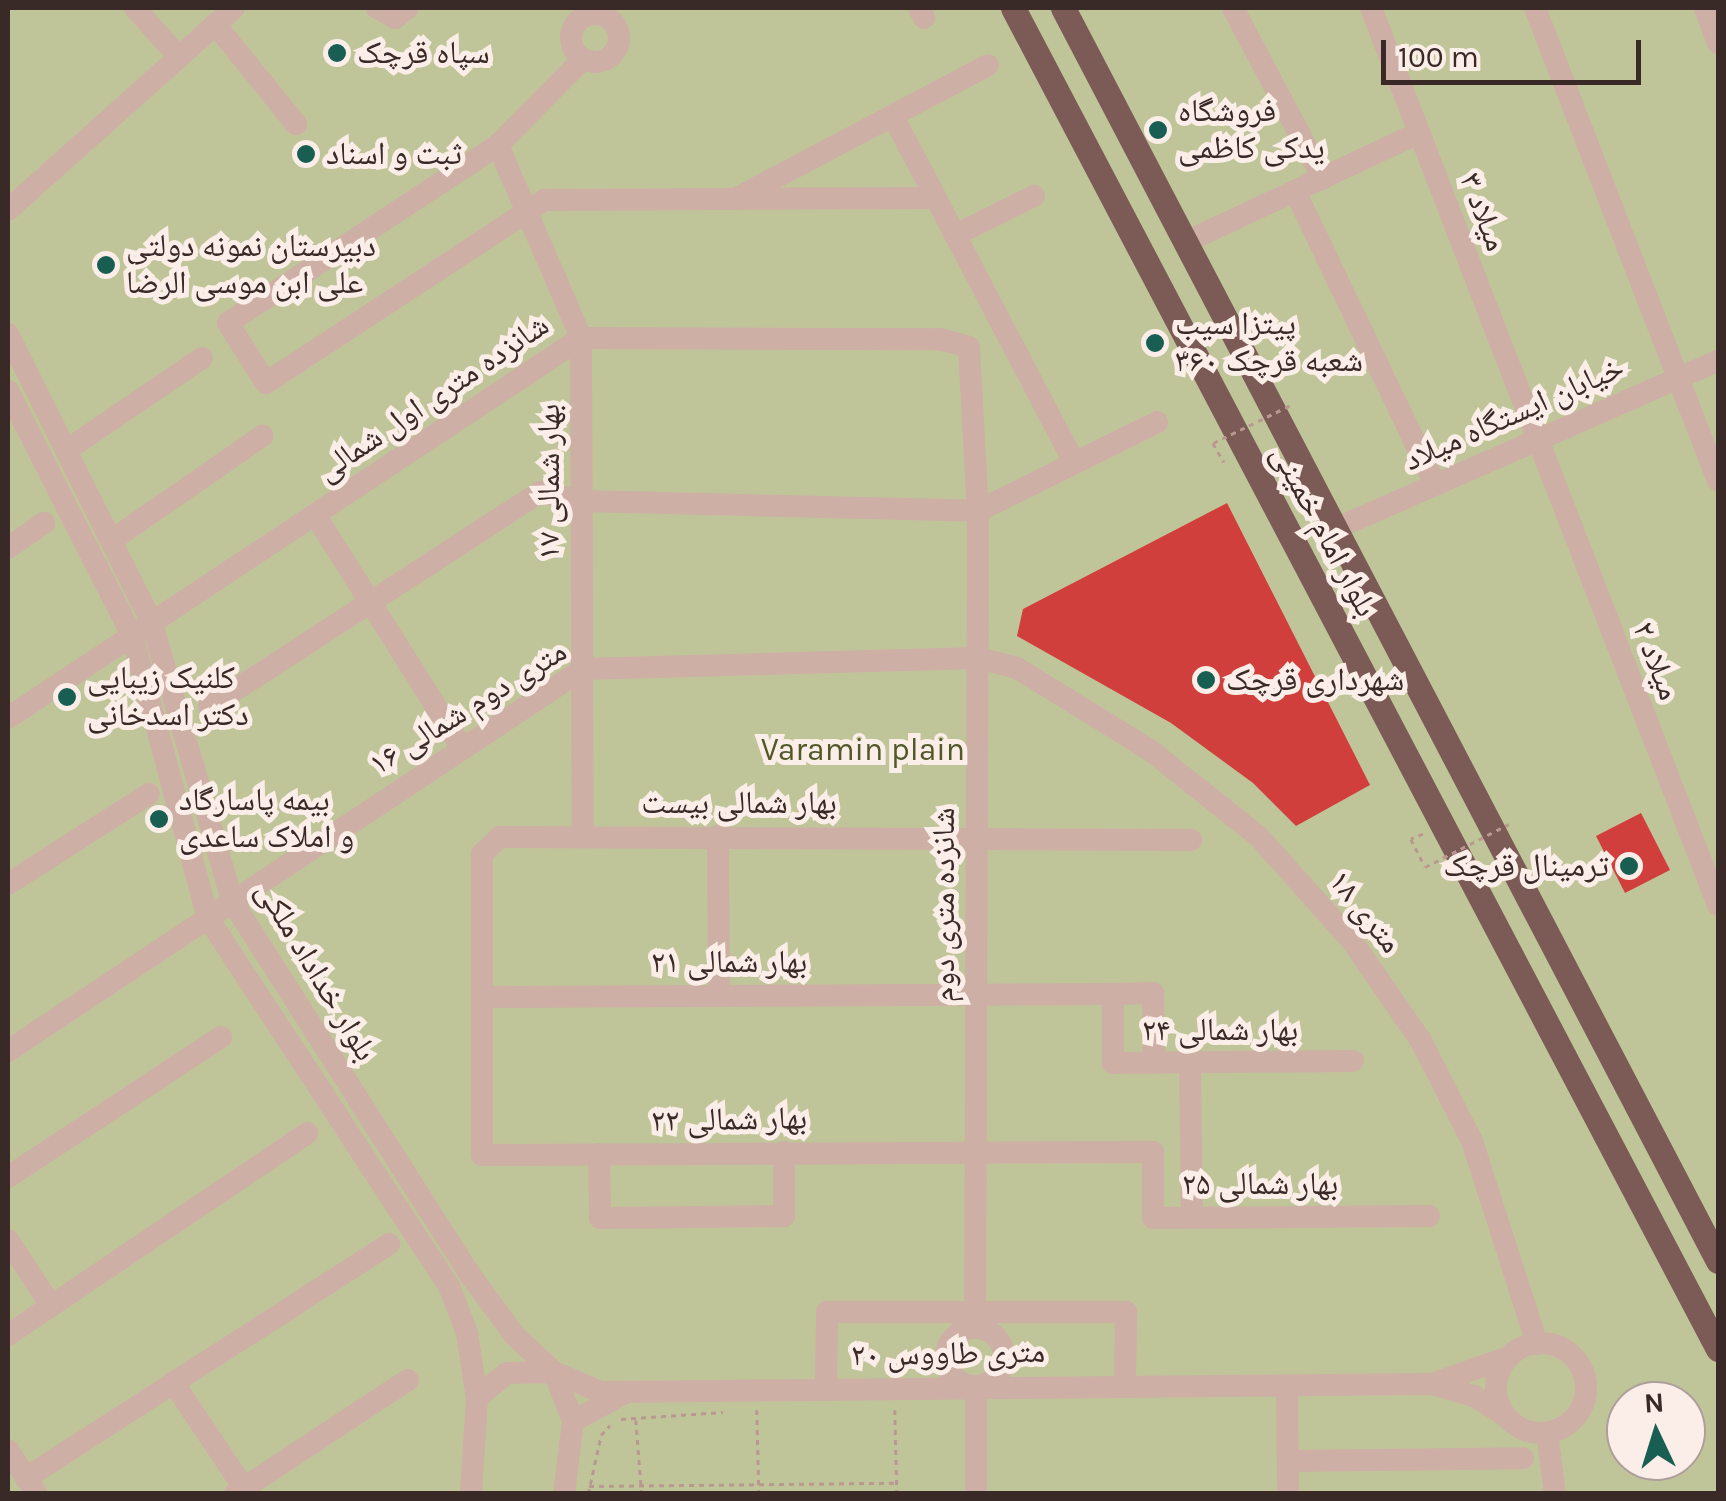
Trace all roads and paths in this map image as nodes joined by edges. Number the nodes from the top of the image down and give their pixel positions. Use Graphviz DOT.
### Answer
graph roads {
  1 [pos="134,8"];
  2 [pos="234,8"];
  3 [pos="377,8"];
  4 [pos="407,8"];
  5 [pos="1013,8"];
  6 [pos="1064,8"];
  7 [pos="1233,8"];
  8 [pos="1372,8"];
  9 [pos="1534,8"];
  10 [pos="1706,8"];
  11 [pos="615,12"];
  12 [pos="215,24"];
  13 [pos="1718,43"];
  14 [pos="179,57"];
  15 [pos="583,59"];
  16 [pos="988,65"];
  17 [pos="894,118"];
  18 [pos="296,124"];
  19 [pos="1419,133"];
  20 [pos="498,145"];
  21 [pos="1323,179"];
  22 [pos="1295,192"];
  23 [pos="1034,196"];
  24 [pos="936,198"];
  25 [pos="730,202"];
  26 [pos="527,208"];
  27 [pos="8,210"];
  28 [pos="955,235"];
  29 [pos="1188,241"];
  30 [pos="8,334"];
  31 [pos="581,338"];
  32 [pos="202,358"];
  33 [pos="1718,361"];
  34 [pos="974,362"];
  35 [pos="1677,378"];
  36 [pos="8,391"];
  37 [pos="1294,404"];
  38 [pos="1157,422"];
  39 [pos="262,436"];
  40 [pos="1534,440"];
  41 [pos="67,450"];
  42 [pos="1222,462"];
  43 [pos="1074,463"];
  44 [pos="1718,481"];
  45 [pos="1434,483"];
  46 [pos="582,501"];
  47 [pos="978,511"];
  48 [pos="316,516"];
  49 [pos="44,523"];
  50 [pos="1337,528"];
  51 [pos="112,540"];
  52 [pos="8,548"];
  53 [pos="370,602"];
  54 [pos="142,629"];
  55 [pos="978,658"];
  56 [pos="582,669"];
  57 [pos="209,707"];
  58 [pos="8,718"];
  59 [pos="460,744"];
  60 [pos="149,794"];
  61 [pos="1509,824"];
  62 [pos="977,834"];
  63 [pos="583,836"];
  64 [pos="718,836"];
  65 [pos="1411,839"];
  66 [pos="1191,840"];
  67 [pos="8,884"];
  68 [pos="232,901"];
  69 [pos="1718,905"];
  70 [pos="208,918"];
  71 [pos="976,994"];
  72 [pos="1113,994"];
  73 [pos="719,995"];
  74 [pos="482,996"];
  75 [pos="221,1037"];
  76 [pos="8,1051"];
  77 [pos="1353,1061"];
  78 [pos="1190,1062"];
  79 [pos="1154,1063"];
  80 [pos="307,1133"];
  81 [pos="976,1150"];
  82 [pos="784,1152"];
  83 [pos="1153,1152"];
  84 [pos="1191,1152"];
  85 [pos="599,1154"];
  86 [pos="8,1177"];
  87 [pos="1429,1216"];
  88 [pos="1192,1218"];
  89 [pos="389,1244"];
  90 [pos="12,1256"];
  91 [pos="1718,1261"];
  92 [pos="51,1306"];
  93 [pos="975,1320"];
  94 [pos="8,1335"];
  95 [pos="1536,1344"];
  96 [pos="1718,1349"];
  97 [pos="1509,1357"];
  98 [pos="554,1372"];
  99 [pos="408,1380"];
  100 [pos="173,1382"];
  101 [pos="1126,1384"];
  102 [pos="1432,1384"];
  103 [pos="976,1386"];
  104 [pos="1287,1386"];
  105 [pos="826,1388"];
  106 [pos="628,1392"];
  107 [pos="478,1398"];
  108 [pos="876,1410"];
  109 [pos="742,1411"];
  110 [pos="726,1412"];
  111 [pos="1504,1415"];
  112 [pos="636,1418"];
  113 [pos="572,1421"];
  114 [pos="1546,1433"];
  115 [pos="8,1450"];
  116 [pos="1523,1458"];
  117 [pos="1288,1461"];
  118 [pos="758,1482"];
  119 [pos="897,1484"];
  120 [pos="31,1486"];
  121 [pos="590,1486"];
  122 [pos="642,1486"];
  123 [pos="239,1491"];
  124 [pos="472,1494"];
  125 [pos="564,1494"];
  126 [pos="588,1494"];
  127 [pos="642,1494"];
  128 [pos="758,1494"];
  129 [pos="897,1494"];
  130 [pos="976,1494"];
  131 [pos="1288,1494"];
  132 [pos="1554,1494"];
  1 -- 14 [label="street"];
  2 -- 12 [label="street"];
  3 -- 4 [label="street"];
  5 -- 96 [label="main road, بلوار امام خمینی"];
  6 -- 29 [label="main road, بلوار امام خمینی"];
  7 -- 21 [label="street"];
  8 -- 19 [label="street, میلاد ۳"];
  9 -- 35 [label="street"];
  10 -- 13 [label="street"];
  11 -- 15 [label="street"];
  11 -- 15 [label="street"];
  12 -- 14 [label="street"];
  12 -- 18 [label="street"];
  14 -- 27 [label="street"];
  15 -- 20 [label="street"];
  16 -- 17 [label="street"];
  17 -- 24 [label="street"];
  17 -- 25 [label="street"];
  19 -- 21 [label="street"];
  19 -- 40 [label="street, میلاد ۳"];
  20 -- 26 [label="street, بهار شمالی ۱۷"];
  20 -- 26 [label="street"];
  21 -- 22 [label="street"];
  22 -- 29 [label="street"];
  22 -- 45 [label="street"];
  23 -- 28 [label="street"];
  24 -- 25 [label="street"];
  24 -- 28 [label="street"];
  25 -- 26 [label="street"];
  26 -- 31 [label="street, بهار شمالی ۱۷"];
  28 -- 43 [label="street"];
  29 -- 50 [label="main road, بلوار امام خمینی"];
  30 -- 41 [label="street, بلوار خداداد ملکی"];
  31 -- 34 [label="street, شانزده متری اول شمالی"];
  31 -- 46 [label="street, بهار شمالی ۱۷"];
  31 -- 48 [label="street, شانزده متری اول شمالی"];
  32 -- 41 [label="street"];
  33 -- 35 [label="street, خیابان ایستگاه میلاد"];
  34 -- 47 [label="street, شانزده متری دوم"];
  35 -- 40 [label="street, خیابان ایستگاه میلاد"];
  35 -- 44 [label="street"];
  36 -- 54 [label="street, بلوار خداداد ملکی"];
  37 -- 42 [label="path, bridge"];
  38 -- 43 [label="street"];
  39 -- 51 [label="street"];
  40 -- 45 [label="street, خیابان ایستگاه میلاد"];
  40 -- 69 [label="street, میلاد ۲"];
  41 -- 51 [label="street, بلوار خداداد ملکی"];
  43 -- 47 [label="street"];
  45 -- 50 [label="street, خیابان ایستگاه میلاد"];
  46 -- 47 [label="street"];
  46 -- 53 [label="street"];
  46 -- 56 [label="street, بهار شمالی ۱۷"];
  47 -- 55 [label="street, شانزده متری دوم"];
  48 -- 53 [label="street"];
  48 -- 54 [label="street, شانزده متری اول شمالی"];
  49 -- 52 [label="street"];
  50 -- 91 [label="main road, بلوار امام خمینی"];
  51 -- 54 [label="street, بلوار خداداد ملکی"];
  53 -- 57 [label="street"];
  53 -- 59 [label="street"];
  54 -- 58 [label="street, شانزده متری اول شمالی"];
  54 -- 68 [label="street, بلوار خداداد ملکی"];
  54 -- 70 [label="street, بلوار خداداد ملکی"];
  55 -- 56 [label="street, ۱۶ متری دوم شمالی"];
  55 -- 62 [label="street, شانزده متری دوم"];
  55 -- 95 [label="street, ۱۸ متری"];
  56 -- 59 [label="street, ۱۶ متری دوم شمالی"];
  56 -- 63 [label="street, بهار شمالی ۱۷"];
  59 -- 68 [label="street, ۱۶ متری دوم شمالی"];
  60 -- 67 [label="street"];
  61 -- 65 [label="path, bridge"];
  62 -- 64 [label="street, بهار شمالی بیست"];
  62 -- 66 [label="street, بهار شمالی بیست"];
  62 -- 71 [label="street, شانزده متری دوم"];
  63 -- 64 [label="street, بهار شمالی بیست"];
  63 -- 74 [label="street, بهار شمالی بیست"];
  64 -- 73 [label="street"];
  68 -- 70 [label="street, ۱۶ متری دوم شمالی"];
  68 -- 98 [label="street, بلوار خداداد ملکی"];
  70 -- 76 [label="street, ۱۶ متری دوم شمالی"];
  70 -- 107 [label="street, بلوار خداداد ملکی"];
  71 -- 72 [label="street, بهار شمالی ۲۴"];
  71 -- 73 [label="street, بهار شمالی ۲۱"];
  71 -- 81 [label="street, شانزده متری دوم"];
  72 -- 79 [label="street, بهار شمالی ۲۴"];
  72 -- 79 [label="street"];
  73 -- 74 [label="street, بهار شمالی ۲۱"];
  74 -- 85 [label="street, بهار شمالی ۲۲"];
  75 -- 86 [label="street"];
  77 -- 78 [label="street, بهار شمالی ۲۴"];
  78 -- 79 [label="street, بهار شمالی ۲۴"];
  78 -- 84 [label="street"];
  80 -- 92 [label="street"];
  81 -- 82 [label="street, بهار شمالی ۲۲"];
  81 -- 83 [label="street, بهار شمالی ۲۵"];
  81 -- 93 [label="street, شانزده متری دوم"];
  82 -- 85 [label="street, بهار شمالی ۲۲"];
  82 -- 85 [label="street"];
  83 -- 84 [label="street"];
  83 -- 88 [label="street, بهار شمالی ۲۵"];
  84 -- 88 [label="street"];
  87 -- 88 [label="street, بهار شمالی ۲۵"];
  89 -- 100 [label="street"];
  90 -- 92 [label="street"];
  92 -- 94 [label="street"];
  93 -- 101 [label="street"];
  93 -- 103 [label="street"];
  93 -- 103 [label="street"];
  93 -- 105 [label="street"];
  95 -- 97 [label="street"];
  95 -- 114 [label="street"];
  97 -- 102 [label="street, ۲۰ متری طاووس"];
  97 -- 111 [label="street"];
  98 -- 106 [label="street, ۲۰ متری طاووس"];
  98 -- 107 [label="street, ۲۰ متری طاووس"];
  98 -- 113 [label="street, بلوار خداداد ملکی"];
  99 -- 123 [label="street"];
  100 -- 120 [label="street"];
  100 -- 123 [label="street"];
  101 -- 103 [label="street, ۲۰ متری طاووس"];
  101 -- 104 [label="street, ۲۰ متری طاووس"];
  102 -- 104 [label="street, ۲۰ متری طاووس"];
  102 -- 111 [label="street, ۲۰ متری طاووس"];
  103 -- 105 [label="street, ۲۰ متری طاووس"];
  103 -- 130 [label="street"];
  104 -- 117 [label="street"];
  105 -- 106 [label="street, ۲۰ متری طاووس"];
  106 -- 113 [label="street"];
  107 -- 124 [label="street, بلوار خداداد ملکی"];
  108 -- 119 [label="path"];
  109 -- 118 [label="path"];
  110 -- 112 [label="path"];
  111 -- 114 [label="street"];
  112 -- 121 [label="path"];
  112 -- 122 [label="path"];
  113 -- 125 [label="street, بلوار خداداد ملکی"];
  114 -- 132 [label="street"];
  115 -- 120 [label="street"];
  116 -- 117 [label="street"];
  117 -- 131 [label="street"];
  118 -- 119 [label="path"];
  118 -- 122 [label="path"];
  118 -- 128 [label="path"];
  119 -- 129 [label="path"];
  121 -- 122 [label="path"];
  121 -- 126 [label="path"];
  122 -- 127 [label="path"];
}
